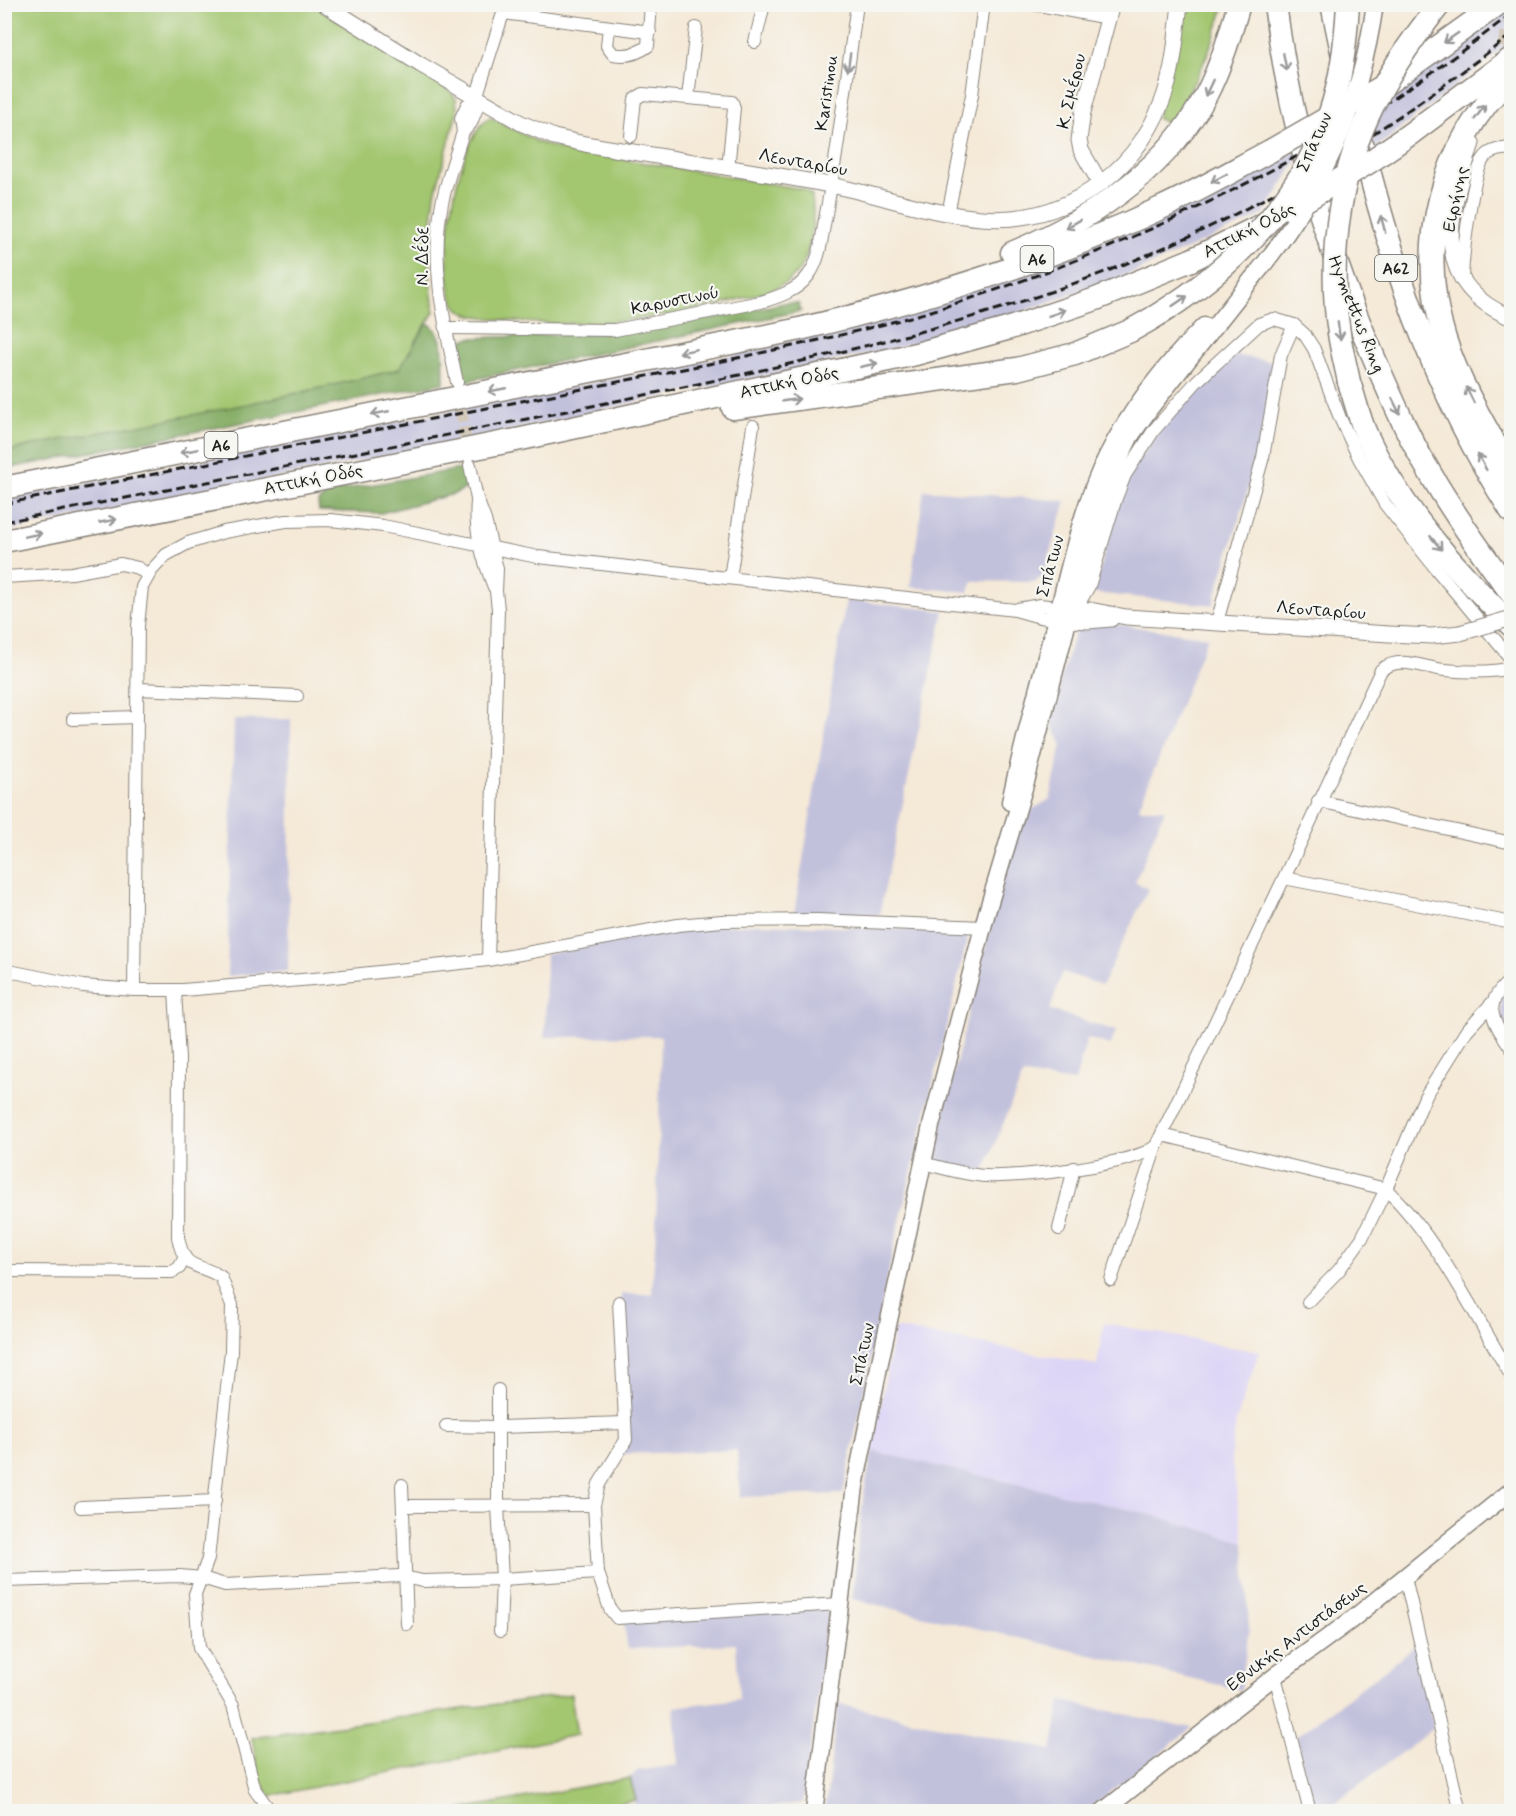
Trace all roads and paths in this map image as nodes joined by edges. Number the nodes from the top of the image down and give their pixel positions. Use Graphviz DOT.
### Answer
graph roads {
  1 [pos="324,4"];
  2 [pos="651,4"];
  3 [pos="764,4"];
  4 [pos="857,4"];
  5 [pos="984,4"];
  6 [pos="1034,4"];
  7 [pos="1180,4"];
  8 [pos="1239,4"];
  9 [pos="1275,4"];
  10 [pos="1332,4"];
  11 [pos="1348,4"];
  12 [pos="1375,4"];
  13 [pos="1440,4"];
  14 [pos="1498,4"];
  15 [pos="504,9"];
  16 [pos="1110,11"];
  17 [pos="609,27"];
  18 [pos="696,28"];
  19 [pos="650,32"];
  20 [pos="755,42"];
  21 [pos="1512,58"];
  22 [pos="1512,76"];
  23 [pos="688,98"];
  24 [pos="475,101"];
  25 [pos="631,136"];
  26 [pos="1472,143"];
  27 [pos="1512,148"];
  28 [pos="728,169"];
  29 [pos="1100,183"];
  30 [pos="831,186"];
  31 [pos="948,214"];
  32 [pos="1462,279"];
  33 [pos="1512,318"];
  34 [pos="1294,325"];
  35 [pos="446,328"];
  36 [pos="746,339"];
  37 [pos="457,382"];
  38 [pos="753,426"];
  39 [pos="521,439"];
  40 [pos="470,465"];
  41 [pos="1512,474"];
  42 [pos="4,488"];
  43 [pos="1512,512"];
  44 [pos="4,541"];
  45 [pos="486,546"];
  46 [pos="148,575"];
  47 [pos="4,577"];
  48 [pos="730,578"];
  49 [pos="1512,594"];
  50 [pos="1063,614"];
  51 [pos="1512,618"];
  52 [pos="1217,622"];
  53 [pos="1512,626"];
  54 [pos="1512,660"];
  55 [pos="1512,668"];
  56 [pos="138,689"];
  57 [pos="297,696"];
  58 [pos="137,717"];
  59 [pos="73,719"];
  60 [pos="1318,801"];
  61 [pos="1512,843"];
  62 [pos="1284,878"];
  63 [pos="985,920"];
  64 [pos="1512,923"];
  65 [pos="488,960"];
  66 [pos="6,974"];
  67 [pos="1512,979"];
  68 [pos="134,990"];
  69 [pos="175,990"];
  70 [pos="1491,1004"];
  71 [pos="1512,1049"];
  72 [pos="1159,1140"];
  73 [pos="923,1163"];
  74 [pos="1074,1168"];
  75 [pos="1386,1189"];
  76 [pos="1059,1229"];
  77 [pos="184,1259"];
  78 [pos="4,1271"];
  79 [pos="1111,1280"];
  80 [pos="619,1302"];
  81 [pos="1308,1302"];
  82 [pos="1512,1377"];
  83 [pos="498,1390"];
  84 [pos="625,1423"];
  85 [pos="446,1426"];
  86 [pos="498,1427"];
  87 [pos="402,1485"];
  88 [pos="1512,1490"];
  89 [pos="215,1501"];
  90 [pos="594,1504"];
  91 [pos="404,1506"];
  92 [pos="498,1506"];
  93 [pos="81,1507"];
  94 [pos="598,1573"];
  95 [pos="1405,1577"];
  96 [pos="202,1578"];
  97 [pos="405,1578"];
  98 [pos="502,1579"];
  99 [pos="4,1581"];
  100 [pos="840,1604"];
  101 [pos="407,1624"];
  102 [pos="500,1631"];
  103 [pos="1275,1676"];
  104 [pos="271,1812"];
  105 [pos="814,1812"];
  106 [pos="1102,1812"];
  107 [pos="1310,1812"];
  108 [pos="1460,1812"];
  1 -- 24 [label="street, Λεονταρίου"];
  2 -- 19 [label="street"];
  3 -- 20 [label="street"];
  4 -- 30 [label="street, Karistinou, one-way"];
  5 -- 31 [label="street"];
  6 -- 16 [label="street"];
  7 -- 29 [label="street, Λεονταρίου"];
  8 -- 36 [label="highway, one-way"];
  9 -- 49 [label="highway, Hymettus Ring, one-way"];
  43 -- 10 [label="highway, Α62, one-way"];
  39 -- 11 [label="highway, one-way, bridge"];
  12 -- 50 [label="main road, Σπάτων, bridge"];
  13 -- 53 [label="highway, one-way, bridge"];
  14 -- 36 [label="highway, Α6, one-way, bridge"];
  15 -- 17 [label="street"];
  15 -- 24 [label="street, Ν. Δέδε"];
  16 -- 29 [label="street, Κ. Σμέρου"];
  17 -- 19 [label="street"];
  17 -- 19 [label="street"];
  18 -- 23 [label="street"];
  39 -- 21 [label="highway, Αττική Οδός, one-way, bridge"];
  41 -- 22 [label="highway, one-way"];
  23 -- 25 [label="street"];
  23 -- 28 [label="street"];
  24 -- 28 [label="street, Λεονταρίου"];
  24 -- 35 [label="street, Ν. Δέδε"];
  26 -- 32 [label="street"];
  27 -- 32 [label="street, Ειρήνης"];
  28 -- 30 [label="street, Λεονταρίου"];
  29 -- 31 [label="street, Λεονταρίου"];
  30 -- 31 [label="street, Λεονταρίου"];
  30 -- 35 [label="street, Καρυστινού"];
  32 -- 33 [label="street"];
  34 -- 50 [label="street"];
  34 -- 52 [label="street"];
  34 -- 54 [label="street"];
  35 -- 37 [label="street, Ν. Δέδε"];
  36 -- 42 [label="highway, Α6, one-way"];
  38 -- 48 [label="street"];
  44 -- 39 [label="highway, Αττική Οδός, one-way"];
  40 -- 45 [label="street"];
  45 -- 46 [label="street"];
  45 -- 48 [label="street"];
  45 -- 65 [label="street"];
  46 -- 47 [label="street"];
  46 -- 56 [label="street"];
  48 -- 50 [label="street"];
  50 -- 52 [label="street, Λεονταρίου"];
  50 -- 63 [label="main road, Σπάτων"];
  51 -- 52 [label="street, Λεονταρίου, bridge"];
  55 -- 60 [label="street"];
  56 -- 57 [label="street"];
  56 -- 58 [label="street"];
  58 -- 59 [label="street"];
  58 -- 68 [label="street"];
  60 -- 61 [label="street"];
  60 -- 62 [label="street"];
  62 -- 64 [label="street"];
  62 -- 72 [label="street"];
  63 -- 65 [label="street"];
  63 -- 73 [label="main road, Σπάτων"];
  65 -- 69 [label="street"];
  66 -- 68 [label="street"];
  67 -- 70 [label="street"];
  68 -- 69 [label="street"];
  69 -- 77 [label="street"];
  70 -- 71 [label="street"];
  70 -- 75 [label="street"];
  72 -- 74 [label="street"];
  72 -- 75 [label="street"];
  72 -- 79 [label="street"];
  73 -- 74 [label="street"];
  73 -- 100 [label="main road, Σπάτων"];
  74 -- 76 [label="street"];
  75 -- 81 [label="street"];
  75 -- 82 [label="street"];
  77 -- 78 [label="street"];
  77 -- 89 [label="street"];
  80 -- 84 [label="street"];
  83 -- 86 [label="street"];
  84 -- 86 [label="street"];
  84 -- 90 [label="street"];
  85 -- 86 [label="street"];
  86 -- 92 [label="street"];
  87 -- 91 [label="street"];
  88 -- 95 [label="main road, Εθνικής Αντιστάσεως"];
  89 -- 93 [label="street"];
  89 -- 96 [label="street"];
  90 -- 92 [label="street"];
  90 -- 94 [label="street"];
  91 -- 92 [label="street"];
  91 -- 97 [label="street"];
  92 -- 98 [label="street"];
  94 -- 98 [label="street"];
  94 -- 100 [label="street"];
  95 -- 103 [label="main road, Εθνικής Αντιστάσεως"];
  95 -- 108 [label="street"];
  96 -- 97 [label="street"];
  96 -- 99 [label="street"];
  96 -- 104 [label="street"];
  97 -- 98 [label="street"];
  97 -- 101 [label="street"];
  98 -- 102 [label="street"];
  100 -- 105 [label="main road, Σπάτων"];
  103 -- 106 [label="main road, Εθνικής Αντιστάσεως"];
  103 -- 107 [label="street"];
}
